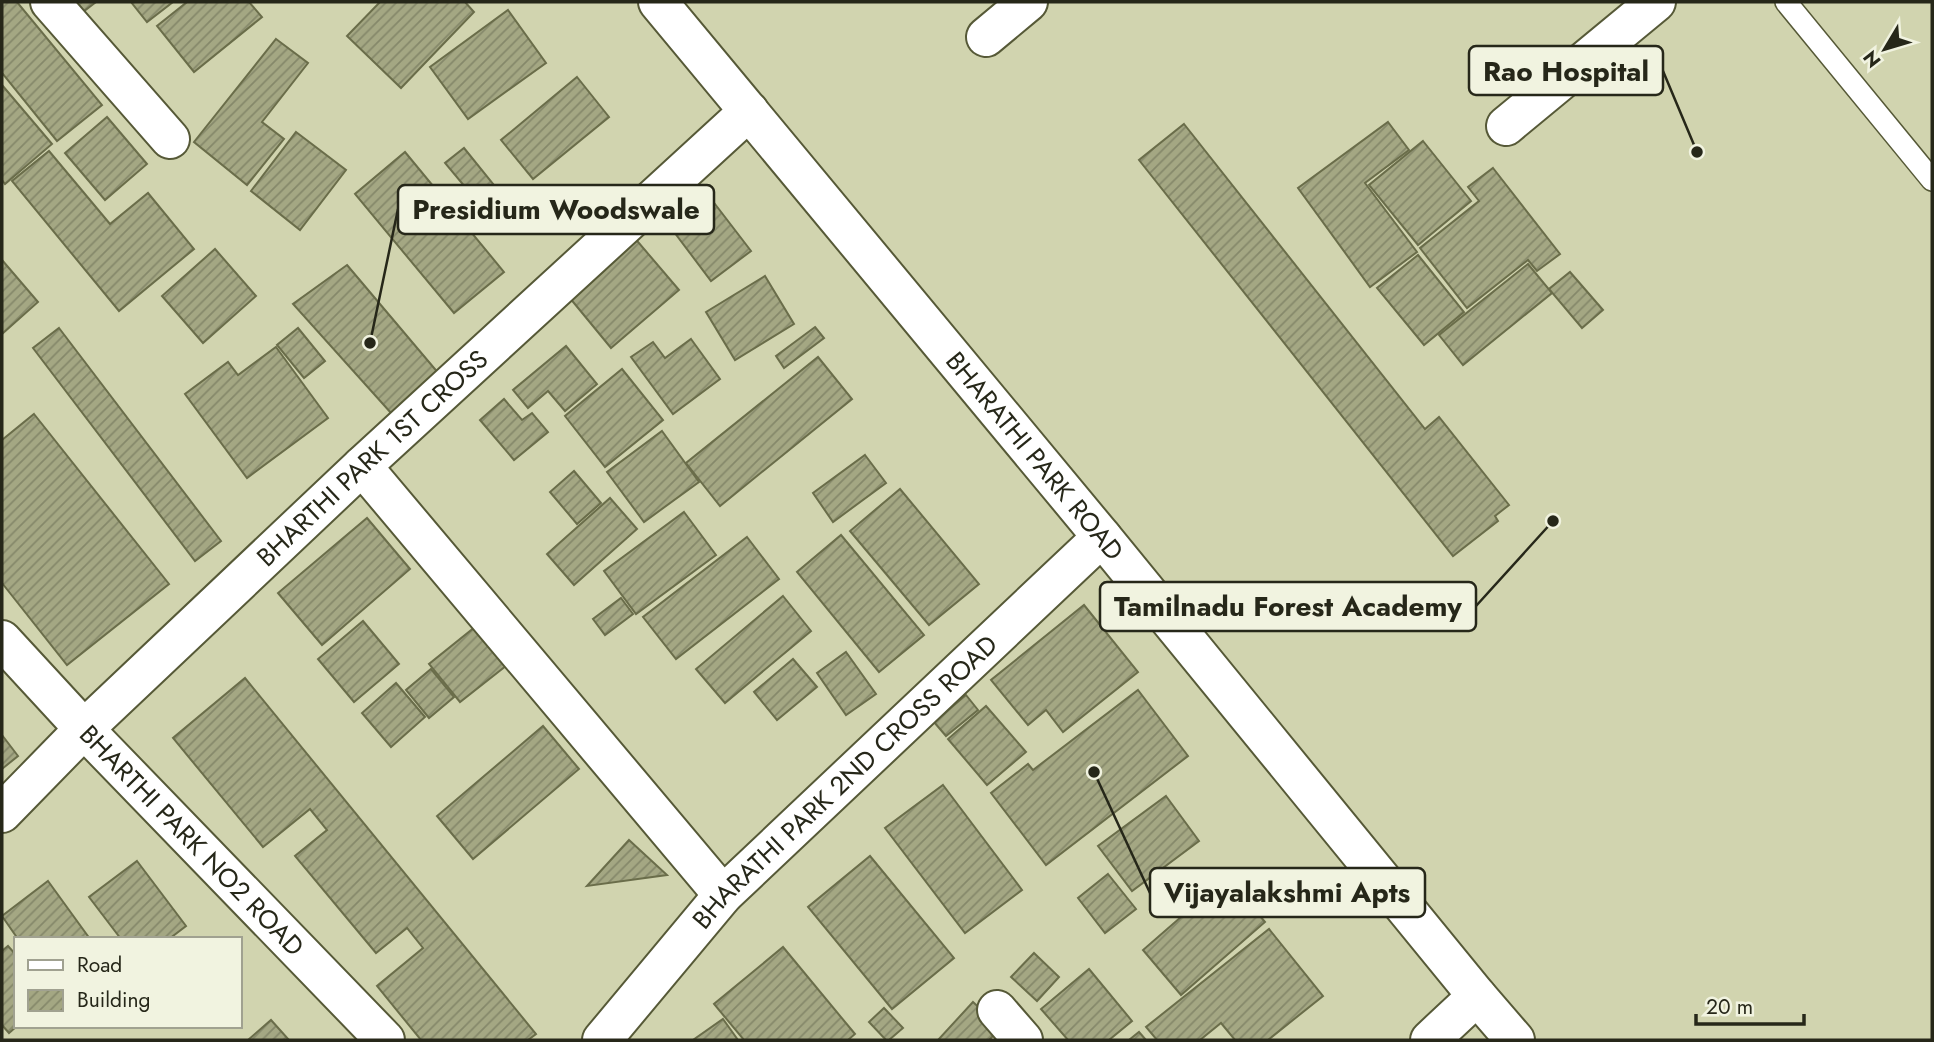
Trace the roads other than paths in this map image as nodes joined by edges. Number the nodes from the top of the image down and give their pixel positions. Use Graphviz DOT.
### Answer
graph roads {
  1 [pos="50,2"];
  2 [pos="658,2"];
  3 [pos="1028,2"];
  4 [pos="1656,2"];
  5 [pos="1786,2"];
  6 [pos="986,37"];
  7 [pos="749,111"];
  8 [pos="1506,126"];
  9 [pos="170,139"];
  10 [pos="1932,180"];
  11 [pos="362,466"];
  12 [pos="1102,537"];
  13 [pos="2,640"];
  14 [pos="84,729"];
  15 [pos="2,813"];
  16 [pos="723,895"];
  17 [pos="1477,996"];
  18 [pos="997,1010"];
  19 [pos="385,1040"];
  20 [pos="601,1040"];
  21 [pos="1023,1040"];
  22 [pos="1430,1040"];
  23 [pos="1515,1040"];
  1 -- 9 [label="street"];
  2 -- 7 [label="street, BHARATHI PARK ROAD"];
  3 -- 6 [label="street"];
  4 -- 8 [label="street"];
  5 -- 10 [label="lane"];
  7 -- 11 [label="street, BHARTHI PARK 1ST CROSS"];
  7 -- 12 [label="street, BHARATHI PARK ROAD"];
  11 -- 14 [label="street, BHARTHI PARK 1ST CROSS"];
  11 -- 16 [label="street"];
  12 -- 16 [label="street, BHARATHI PARK 2ND CROSS ROAD"];
  12 -- 17 [label="street, BHARATHI PARK ROAD"];
  13 -- 14 [label="street, BHARTHI PARK NO2 ROAD"];
  14 -- 15 [label="street, BHARTHI PARK 1ST CROSS"];
  14 -- 19 [label="street, BHARTHI PARK NO2 ROAD"];
  16 -- 20 [label="street, BHARATHI PARK 2ND CROSS ROAD"];
  17 -- 22 [label="street"];
  17 -- 23 [label="street, BHARATHI PARK ROAD"];
  18 -- 21 [label="street"];
}
